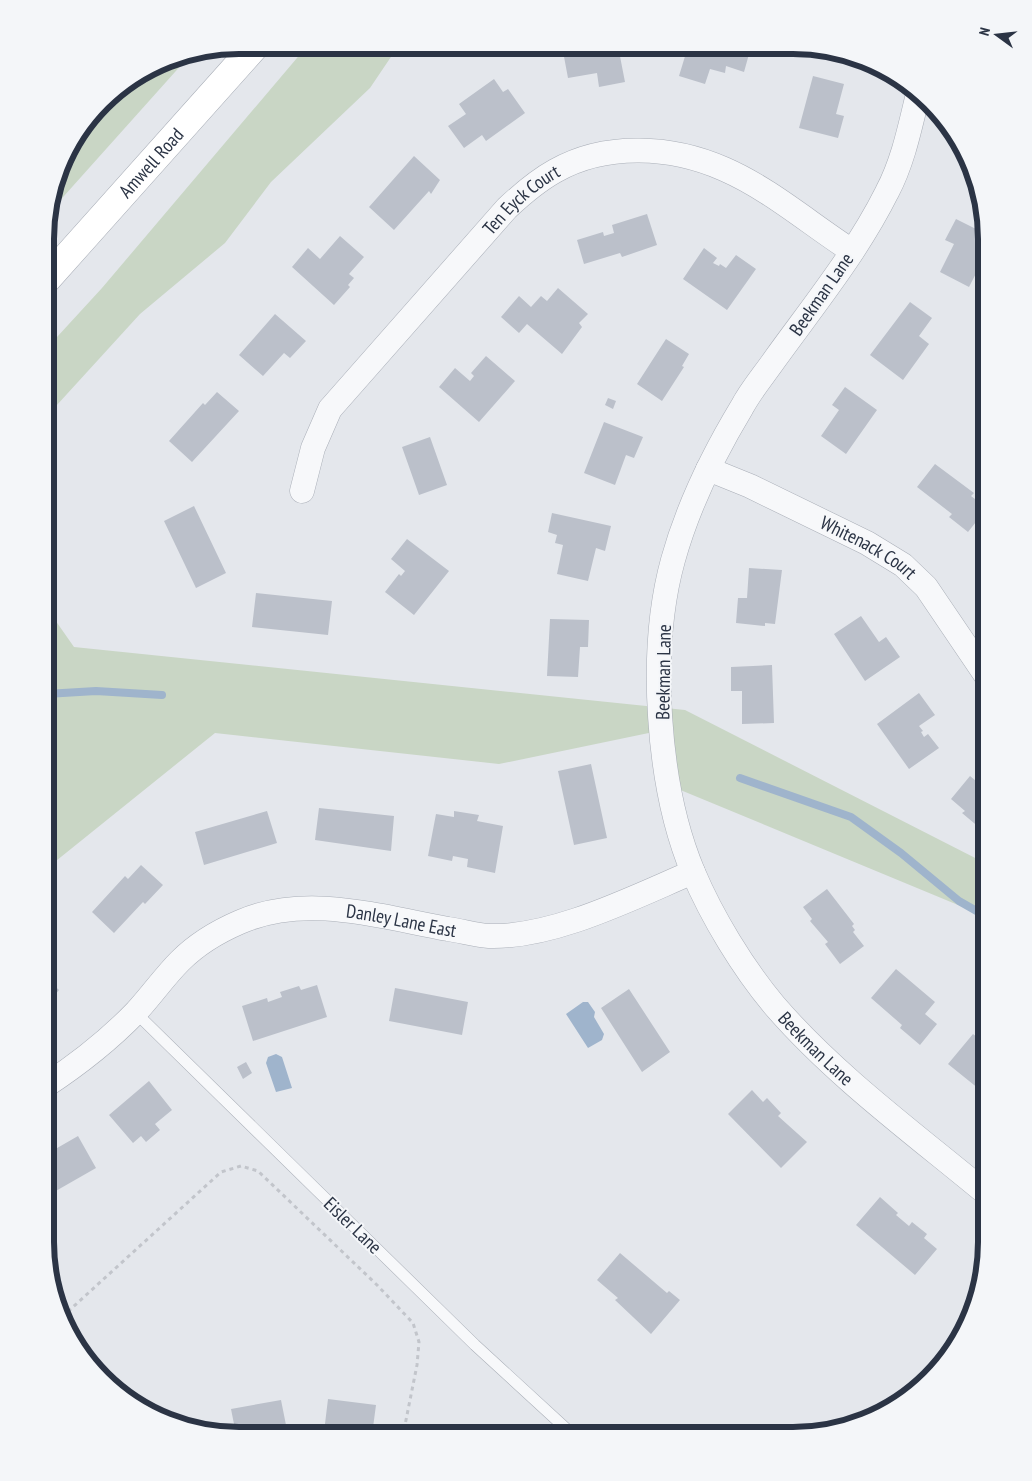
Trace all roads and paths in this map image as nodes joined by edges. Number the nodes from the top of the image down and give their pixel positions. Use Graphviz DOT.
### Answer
graph roads {
  1 [pos="248,54"];
  2 [pos="916,101"];
  3 [pos="852,251"];
  4 [pos="54,271"];
  5 [pos="708,469"];
  6 [pos="302,491"];
  7 [pos="978,664"];
  8 [pos="693,872"];
  9 [pos="135,1012"];
  10 [pos="54,1080"];
  11 [pos="978,1186"];
  12 [pos="68,1312"];
  13 [pos="404,1427"];
  14 [pos="564,1427"];
  1 -- 4 [label="main road, Amwell Road"];
  2 -- 3 [label="street, Beekman Lane"];
  3 -- 5 [label="street, Beekman Lane"];
  3 -- 6 [label="street, Ten Eyck Court"];
  5 -- 7 [label="street, Whitenack Court"];
  5 -- 8 [label="street, Beekman Lane"];
  8 -- 9 [label="street, Danley Lane East"];
  8 -- 11 [label="street, Beekman Lane"];
  9 -- 10 [label="street, Danley Lane East"];
  9 -- 14 [label="lane, Eisler Lane"];
  12 -- 13 [label="path"];
}
